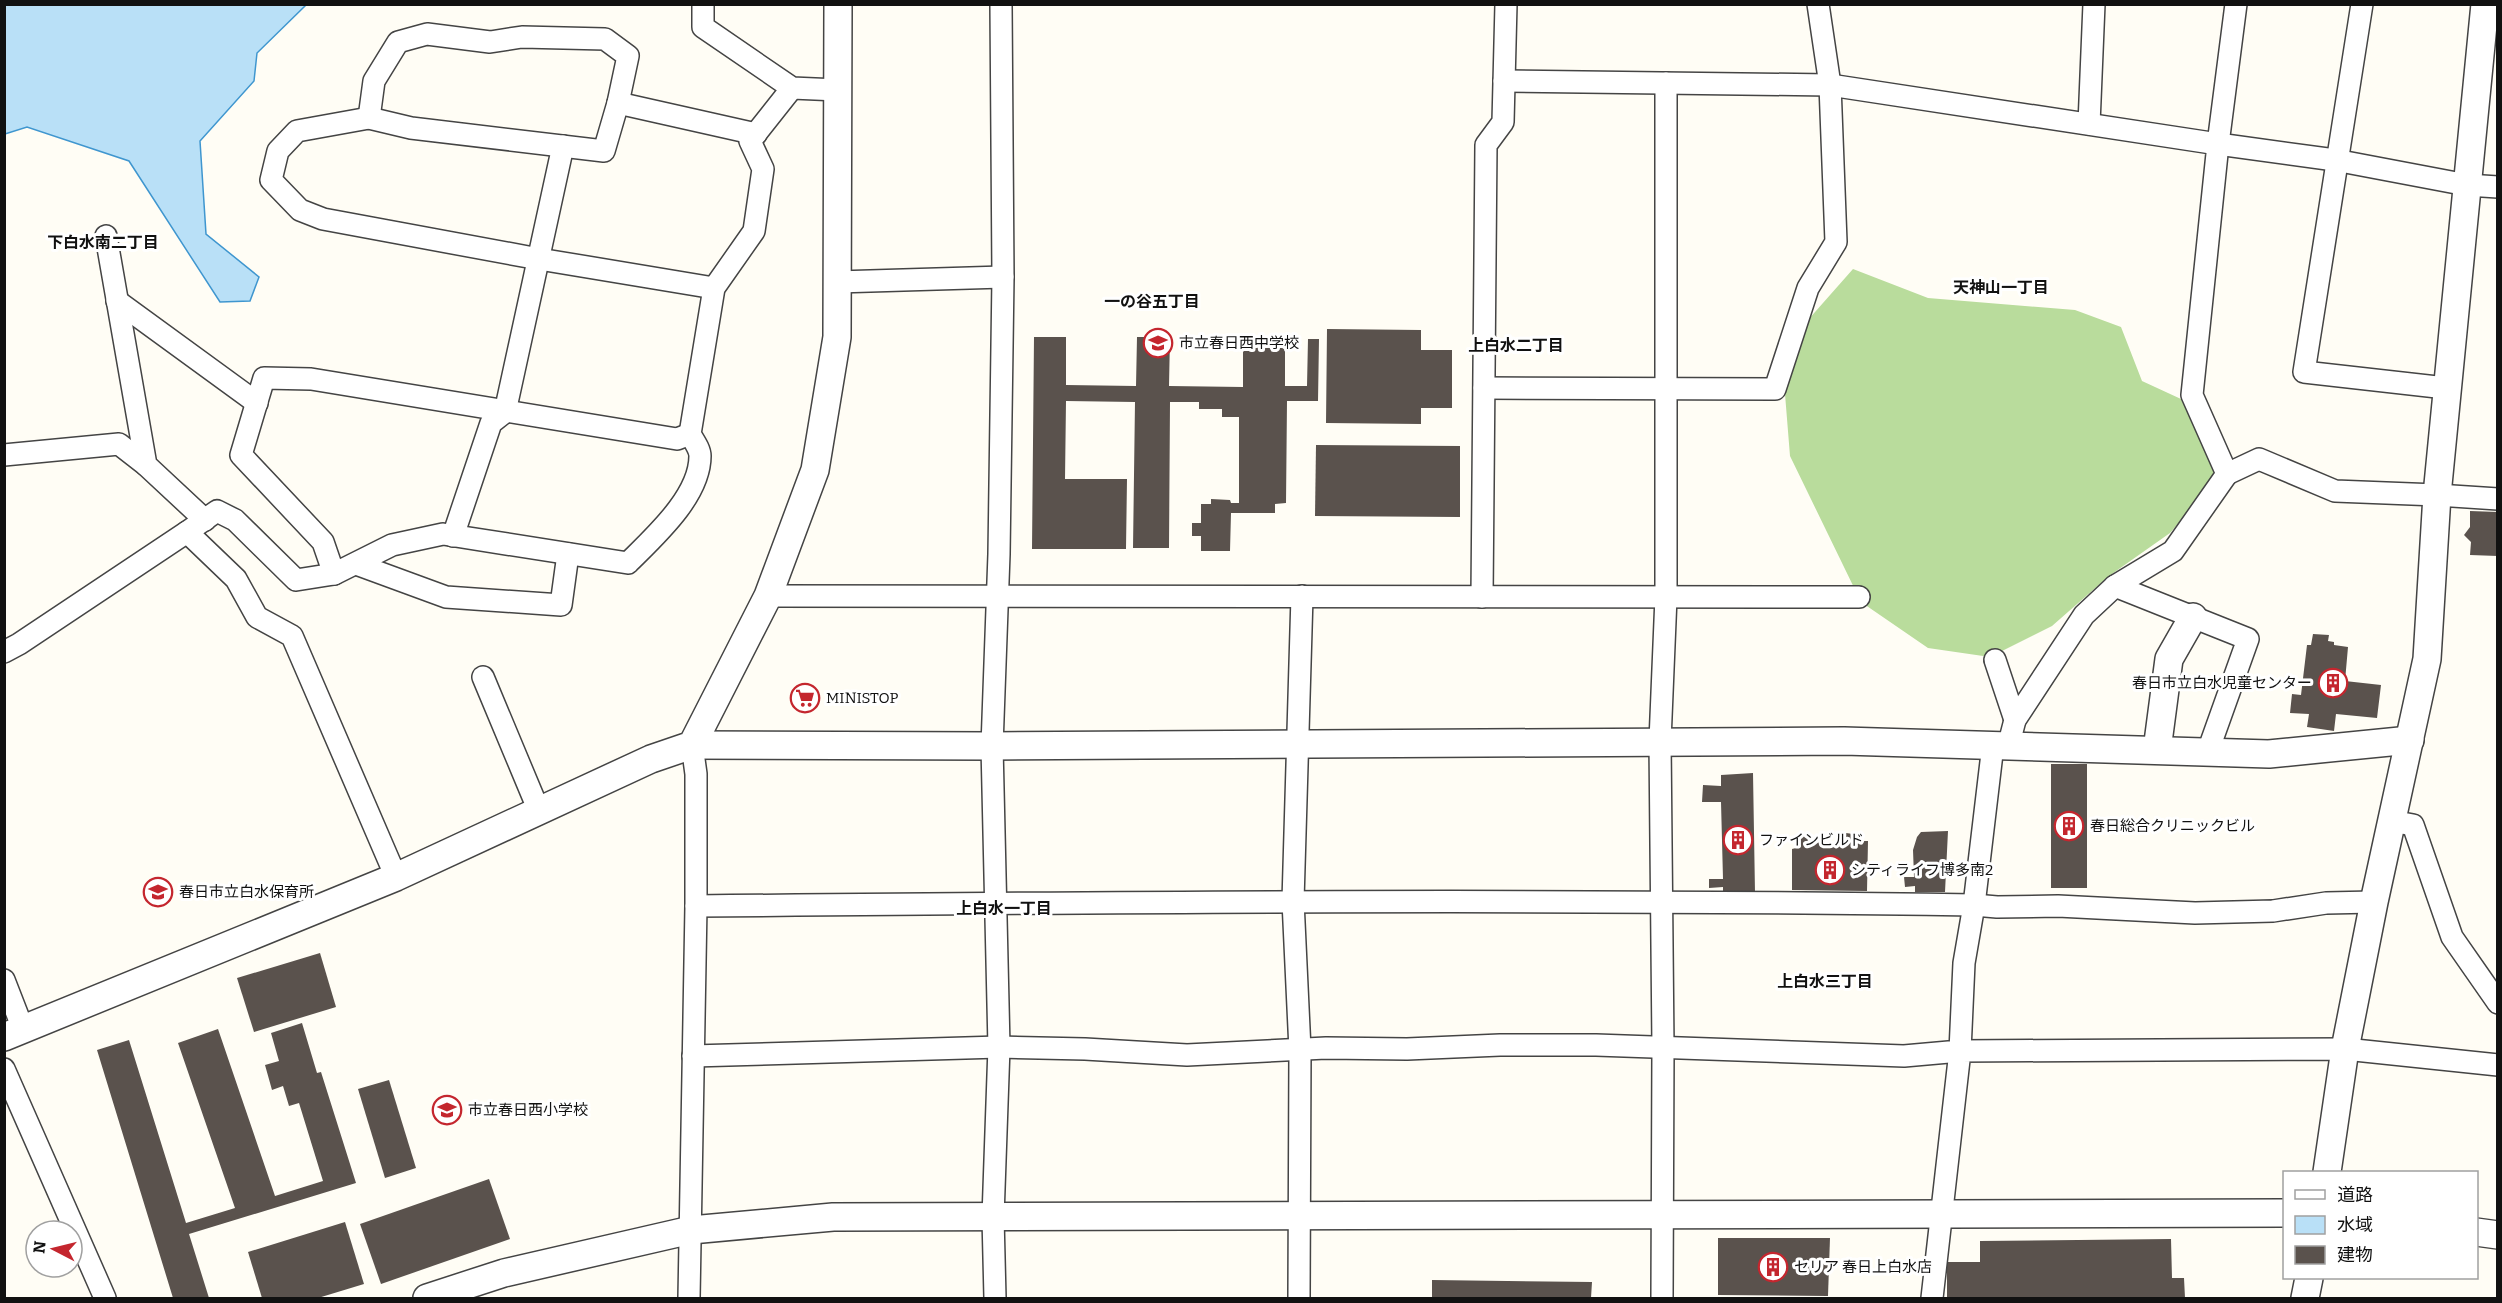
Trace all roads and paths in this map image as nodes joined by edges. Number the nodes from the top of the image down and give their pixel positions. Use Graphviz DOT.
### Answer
graph roads {
  1 [pos="703,4"];
  2 [pos="838,4"];
  3 [pos="1000,4"];
  4 [pos="1506,4"];
  5 [pos="1818,4"];
  6 [pos="2094,4"];
  7 [pos="2236,4"];
  8 [pos="2362,4"];
  9 [pos="2485,4"];
  10 [pos="1504,81"];
  11 [pos="1666,83"];
  12 [pos="1830,85"];
  13 [pos="792,88"];
  14 [pos="838,90"];
  15 [pos="618,103"];
  16 [pos="369,118"];
  17 [pos="2089,124"];
  18 [pos="756,134"];
  19 [pos="2218,144"];
  20 [pos="563,146"];
  21 [pos="2335,160"];
  22 [pos="2467,185"];
  23 [pos="2498,187"];
  24 [pos="106,236"];
  25 [pos="539,260"];
  26 [pos="1003,277"];
  27 [pos="837,282"];
  28 [pos="714,288"];
  29 [pos="117,301"];
  30 [pos="1484,388"];
  31 [pos="2446,388"];
  32 [pos="1666,390"];
  33 [pos="257,403"];
  34 [pos="505,412"];
  35 [pos="690,434"];
  36 [pos="4,454"];
  37 [pos="146,465"];
  38 [pos="2227,474"];
  39 [pos="2437,495"];
  40 [pos="2498,500"];
  41 [pos="205,520"];
  42 [pos="187,532"];
  43 [pos="453,536"];
  44 [pos="568,554"];
  45 [pos="356,564"];
  46 [pos="334,574"];
  47 [pos="2115,586"];
  48 [pos="998,595"];
  49 [pos="1302,596"];
  50 [pos="768,597"];
  51 [pos="1482,597"];
  52 [pos="1666,597"];
  53 [pos="1859,597"];
  54 [pos="2193,617"];
  55 [pos="4,651"];
  56 [pos="1995,660"];
  57 [pos="483,677"];
  58 [pos="2015,720"];
  59 [pos="2410,740"];
  60 [pos="1660,741"];
  61 [pos="1299,744"];
  62 [pos="692,745"];
  63 [pos="992,746"];
  64 [pos="2001,746"];
  65 [pos="2157,750"];
  66 [pos="2208,752"];
  67 [pos="538,811"];
  68 [pos="2391,821"];
  69 [pos="396,877"];
  70 [pos="1293,900"];
  71 [pos="1661,900"];
  72 [pos="2374,902"];
  73 [pos="997,903"];
  74 [pos="1974,905"];
  75 [pos="696,906"];
  76 [pos="4,980"];
  77 [pos="2498,1004"];
  78 [pos="14,1033"];
  79 [pos="999,1047"];
  80 [pos="1663,1048"];
  81 [pos="2345,1049"];
  82 [pos="1300,1050"];
  83 [pos="1960,1051"];
  84 [pos="693,1056"];
  85 [pos="2498,1065"];
  86 [pos="4,1069"];
  87 [pos="2327,1171"];
  88 [pos="1661,1213"];
  89 [pos="1942,1213"];
  90 [pos="2283,1213"];
  91 [pos="1298,1214"];
  92 [pos="993,1218"];
  93 [pos="691,1230"];
  94 [pos="2478,1232"];
  95 [pos="2498,1235"];
  96 [pos="2308,1279"];
  97 [pos="105,1299"];
  98 [pos="427,1299"];
  99 [pos="689,1299"];
  100 [pos="995,1299"];
  101 [pos="1299,1299"];
  102 [pos="1662,1299"];
  103 [pos="1932,1299"];
  104 [pos="2305,1299"];
  1 -- 13 [label="street"];
  2 -- 14 [label="street"];
  3 -- 26 [label="street"];
  4 -- 10 [label="street"];
  5 -- 12 [label="street"];
  6 -- 17 [label="street"];
  7 -- 19 [label="street"];
  8 -- 21 [label="street"];
  9 -- 22 [label="street"];
  10 -- 11 [label="street"];
  10 -- 30 [label="street"];
  11 -- 12 [label="street"];
  11 -- 32 [label="street"];
  12 -- 17 [label="street"];
  12 -- 32 [label="street"];
  13 -- 14 [label="street"];
  13 -- 18 [label="street"];
  14 -- 27 [label="street"];
  15 -- 16 [label="street"];
  15 -- 18 [label="street"];
  15 -- 20 [label="street"];
  16 -- 20 [label="street"];
  16 -- 25 [label="street"];
  17 -- 19 [label="street"];
  18 -- 28 [label="street"];
  19 -- 21 [label="street"];
  19 -- 38 [label="street"];
  20 -- 25 [label="street"];
  21 -- 22 [label="street"];
  21 -- 31 [label="street"];
  22 -- 23 [label="street"];
  22 -- 31 [label="street"];
  24 -- 29 [label="street"];
  25 -- 28 [label="street"];
  25 -- 34 [label="street"];
  26 -- 27 [label="street"];
  26 -- 48 [label="street"];
  27 -- 50 [label="street"];
  28 -- 35 [label="street"];
  29 -- 33 [label="street"];
  29 -- 37 [label="street"];
  30 -- 32 [label="street"];
  30 -- 51 [label="street"];
  31 -- 39 [label="street"];
  32 -- 52 [label="street"];
  33 -- 34 [label="street"];
  33 -- 46 [label="street"];
  34 -- 35 [label="street"];
  34 -- 43 [label="street"];
  35 -- 44 [label="street"];
  36 -- 37 [label="street"];
  37 -- 41 [label="street"];
  38 -- 39 [label="street"];
  38 -- 47 [label="street"];
  39 -- 40 [label="street"];
  39 -- 59 [label="street"];
  41 -- 42 [label="street"];
  41 -- 46 [label="street"];
  42 -- 55 [label="street"];
  42 -- 69 [label="street"];
  43 -- 44 [label="street"];
  43 -- 45 [label="street"];
  44 -- 45 [label="street"];
  45 -- 46 [label="street"];
  47 -- 54 [label="street"];
  47 -- 58 [label="street"];
  48 -- 49 [label="street"];
  48 -- 50 [label="street"];
  48 -- 63 [label="street"];
  49 -- 51 [label="street"];
  49 -- 61 [label="street"];
  50 -- 62 [label="street"];
  51 -- 52 [label="street"];
  52 -- 53 [label="street"];
  52 -- 60 [label="street"];
  54 -- 65 [label="street"];
  54 -- 66 [label="street"];
  56 -- 58 [label="street"];
  57 -- 67 [label="street"];
  58 -- 64 [label="street"];
  59 -- 66 [label="street"];
  59 -- 68 [label="street"];
  60 -- 61 [label="street"];
  60 -- 64 [label="street"];
  60 -- 71 [label="street"];
  61 -- 63 [label="street"];
  61 -- 70 [label="street"];
  62 -- 63 [label="street"];
  62 -- 67 [label="street"];
  62 -- 75 [label="street"];
  63 -- 73 [label="street"];
  64 -- 65 [label="street"];
  64 -- 74 [label="street"];
  65 -- 66 [label="street"];
  67 -- 69 [label="street"];
  68 -- 72 [label="street"];
  68 -- 77 [label="street"];
  69 -- 78 [label="street"];
  70 -- 71 [label="street"];
  70 -- 73 [label="street"];
  70 -- 82 [label="street"];
  71 -- 74 [label="street"];
  71 -- 80 [label="street"];
  72 -- 74 [label="street"];
  72 -- 81 [label="street"];
  73 -- 75 [label="street"];
  73 -- 79 [label="street"];
  74 -- 83 [label="street"];
  75 -- 84 [label="street"];
  76 -- 78 [label="street"];
  79 -- 82 [label="street"];
  79 -- 84 [label="street"];
  79 -- 92 [label="street"];
  80 -- 82 [label="street"];
  80 -- 83 [label="street"];
  80 -- 88 [label="street"];
  81 -- 83 [label="street"];
  81 -- 85 [label="street"];
  81 -- 87 [label="street"];
  82 -- 91 [label="street"];
  83 -- 89 [label="street"];
  84 -- 93 [label="street"];
  86 -- 97 [label="street"];
  88 -- 89 [label="street"];
  88 -- 91 [label="street"];
  88 -- 102 [label="street"];
  89 -- 90 [label="street"];
  89 -- 103 [label="street"];
  91 -- 92 [label="street"];
  91 -- 101 [label="street"];
  92 -- 93 [label="street"];
  92 -- 100 [label="street"];
  93 -- 98 [label="street"];
  93 -- 99 [label="street"];
  94 -- 95 [label="street"];
  96 -- 104 [label="street"];
}
